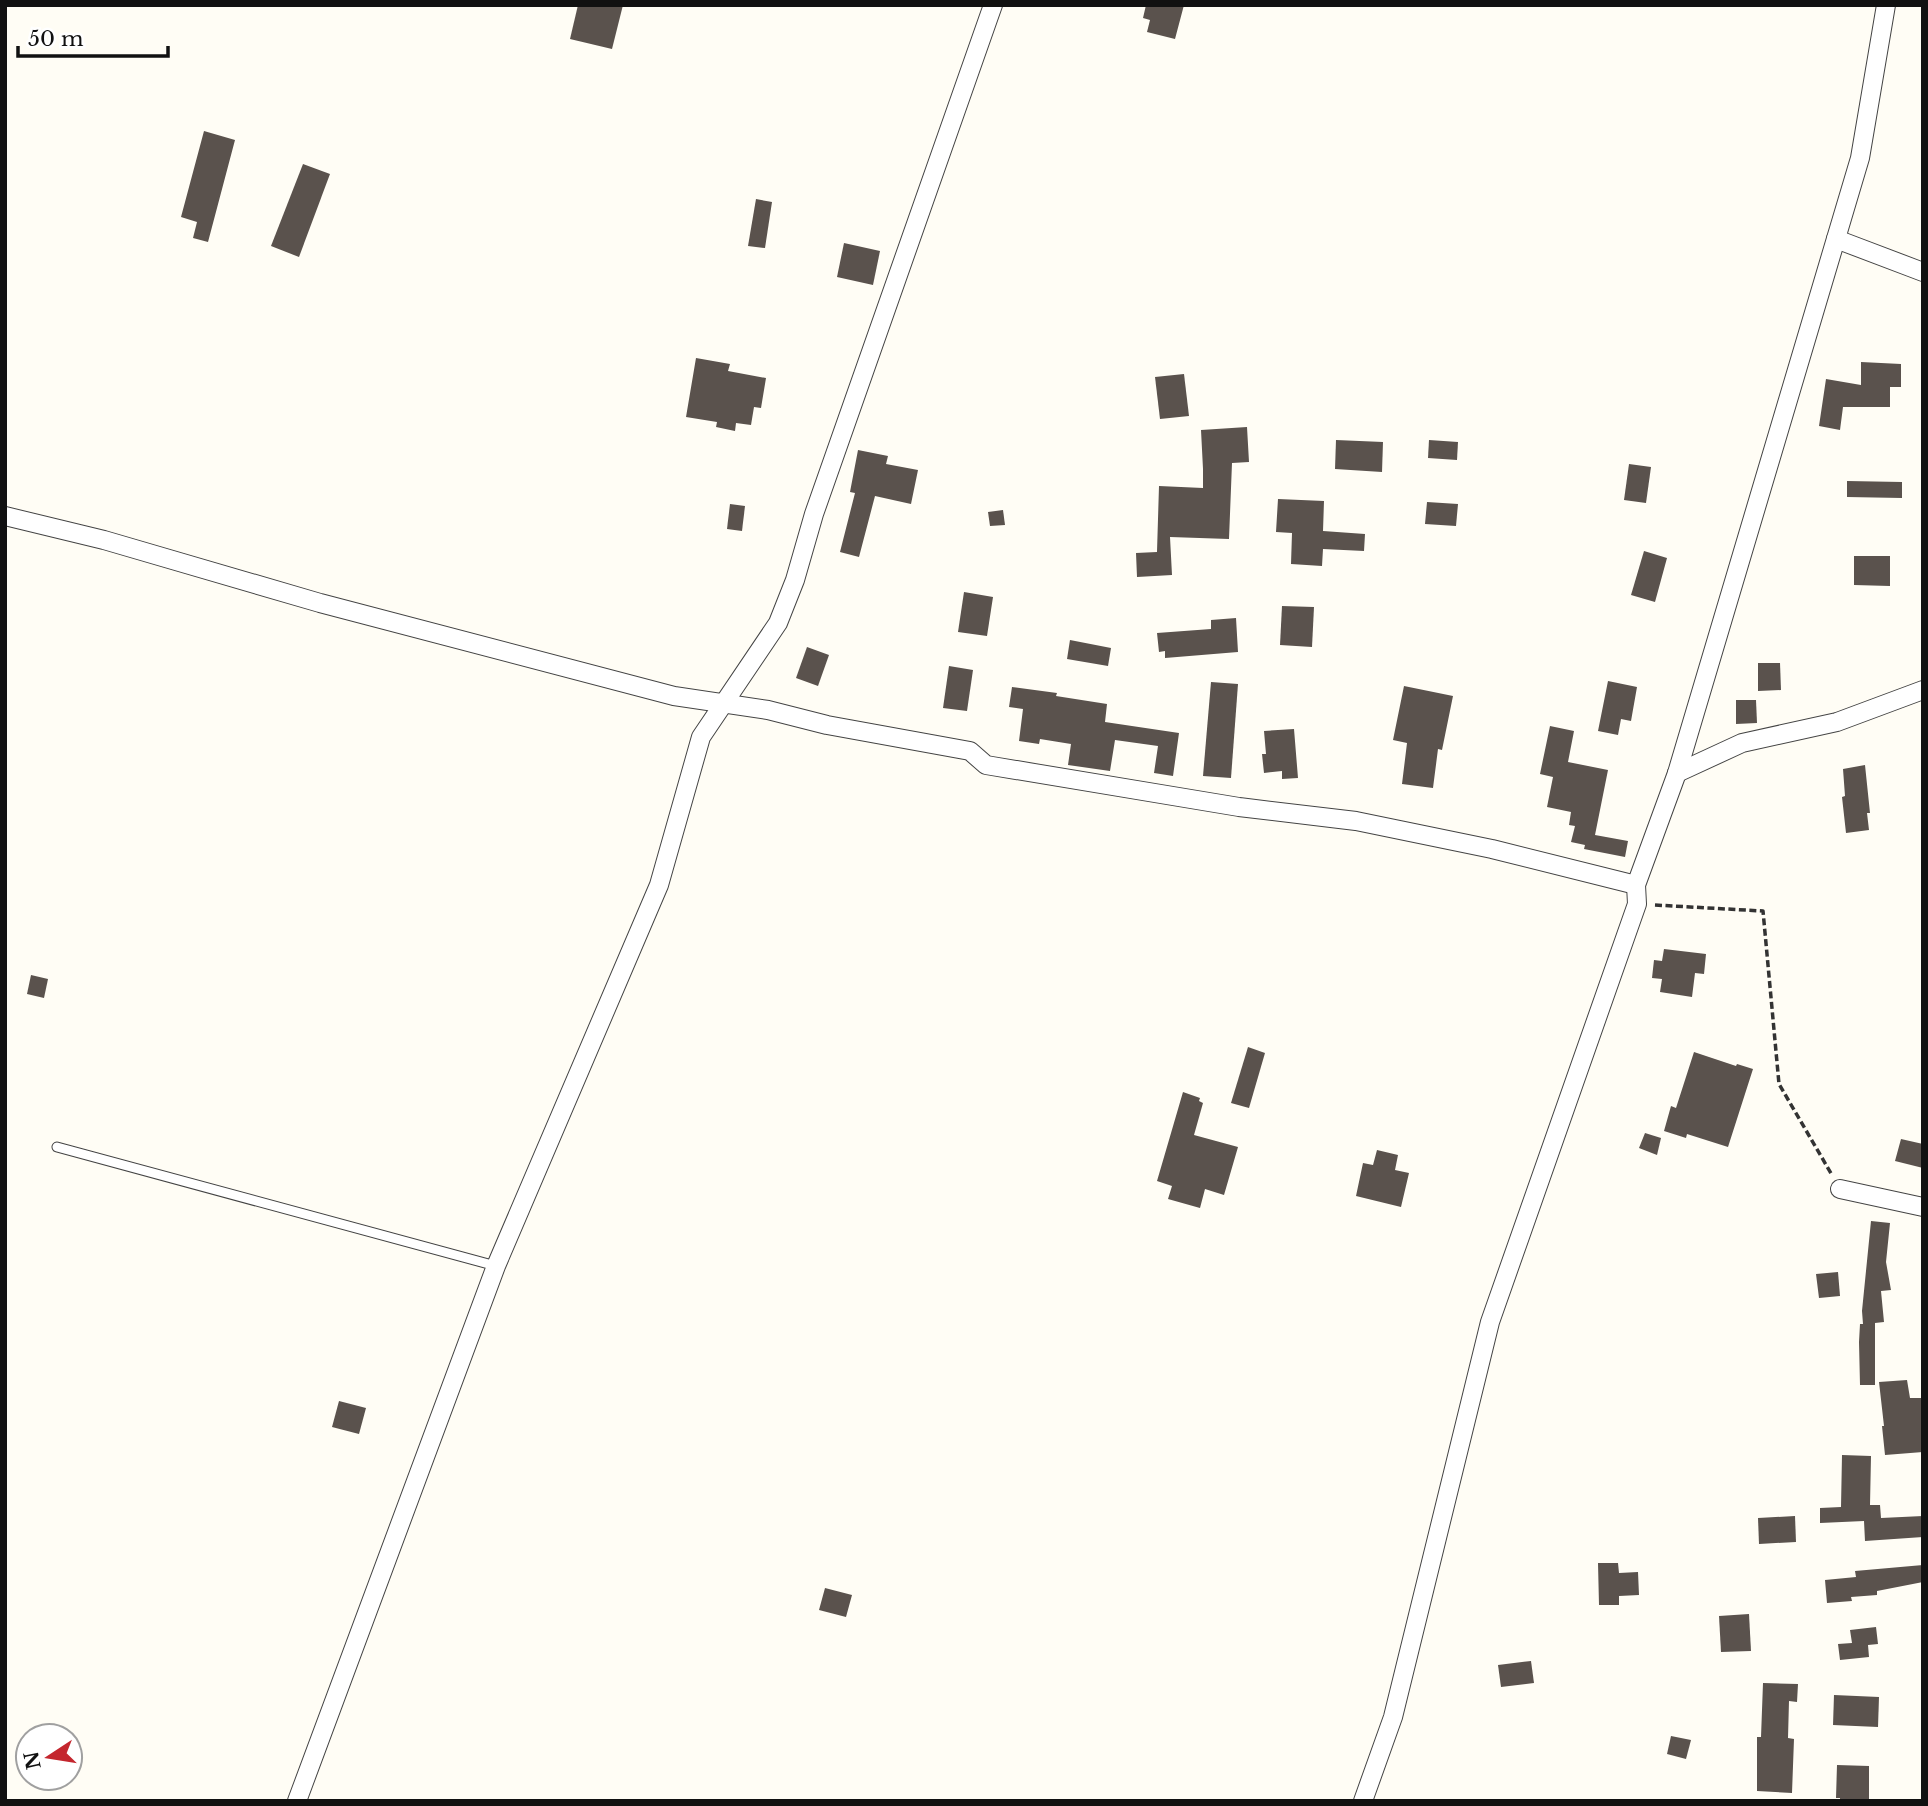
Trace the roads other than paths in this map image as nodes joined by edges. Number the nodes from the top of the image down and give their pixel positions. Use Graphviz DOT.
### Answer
graph roads {
  1 [pos="993,5"];
  2 [pos="1886,5"];
  3 [pos="1836,239"];
  4 [pos="1923,272"];
  5 [pos="5,516"];
  6 [pos="1923,690"];
  7 [pos="724,704"];
  8 [pos="1677,773"];
  9 [pos="1636,885"];
  10 [pos="57,1147"];
  11 [pos="1840,1189"];
  12 [pos="1923,1207"];
  13 [pos="496,1266"];
  14 [pos="297,1801"];
  15 [pos="1363,1801"];
  1 -- 7 [label="street"];
  2 -- 3 [label="street"];
  3 -- 4 [label="street"];
  3 -- 8 [label="street"];
  5 -- 7 [label="street"];
  6 -- 8 [label="street"];
  7 -- 9 [label="street"];
  7 -- 13 [label="street"];
  8 -- 9 [label="street"];
  9 -- 15 [label="street"];
  10 -- 13 [label="lane"];
  11 -- 12 [label="street"];
  13 -- 14 [label="street"];
}
